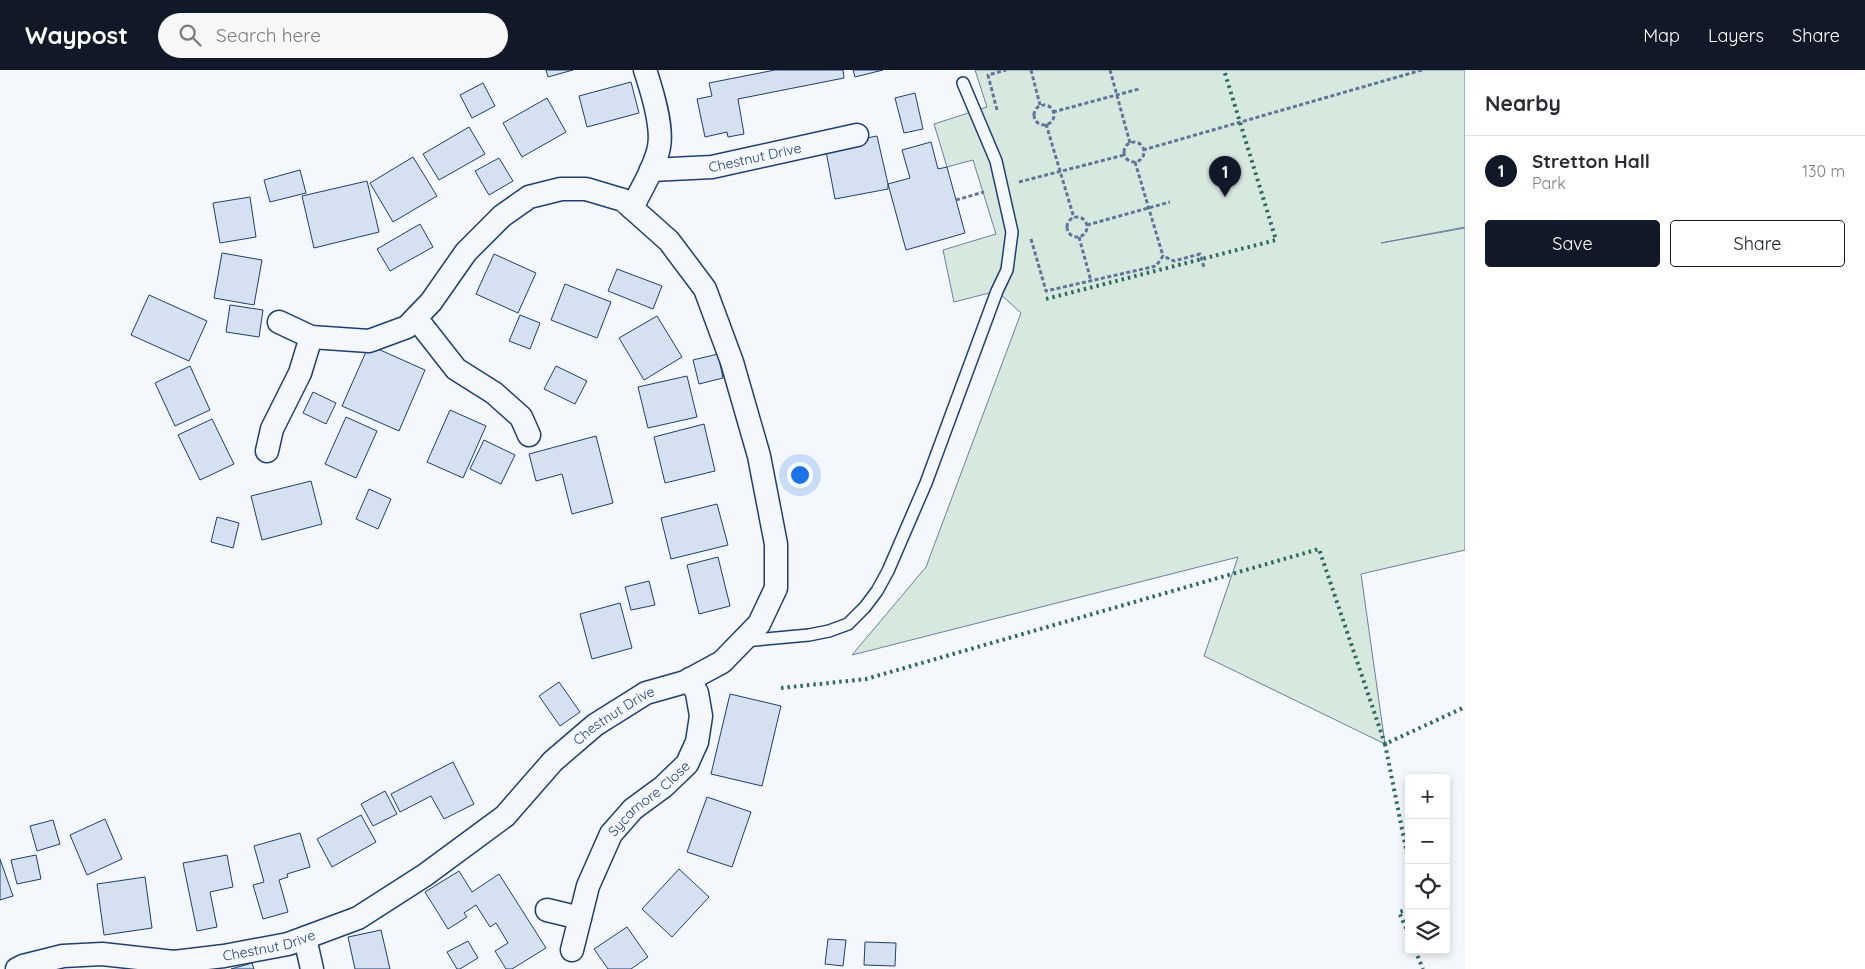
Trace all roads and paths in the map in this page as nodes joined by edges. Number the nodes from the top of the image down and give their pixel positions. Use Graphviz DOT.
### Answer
graph roads {
  1 [pos="645,70"];
  2 [pos="1006,70"];
  3 [pos="1031,70"];
  4 [pos="1110,70"];
  5 [pos="1422,70"];
  6 [pos="963,83"];
  7 [pos="1139,89"];
  8 [pos="1117,95"];
  9 [pos="1040,105"];
  10 [pos="997,111"];
  11 [pos="1053,112"];
  12 [pos="1046,124"];
  13 [pos="857,134"];
  14 [pos="1130,143"];
  15 [pos="1143,150"];
  16 [pos="1124,155"];
  17 [pos="1135,162"];
  18 [pos="651,170"];
  19 [pos="1060,171"];
  20 [pos="1003,186"];
  21 [pos="956,200"];
  22 [pos="1170,202"];
  23 [pos="632,208"];
  24 [pos="1149,208"];
  25 [pos="1074,218"];
  26 [pos="1087,225"];
  27 [pos="1031,237"];
  28 [pos="1078,237"];
  29 [pos="1163,256"];
  30 [pos="1204,267"];
  31 [pos="1091,281"];
  32 [pos="416,318"];
  33 [pos="279,322"];
  34 [pos="311,337"];
  35 [pos="529,435"];
  36 [pos="267,451"];
  37 [pos="742,641"];
  38 [pos="690,679"];
  39 [pos="547,910"];
  40 [pos="580,918"];
  41 [pos="304,938"];
  42 [pos="572,950"];
  43 [pos="17,969"];
  44 [pos="312,969"];
  1 -- 18 [label="street"];
  2 -- 10 [label="path"];
  3 -- 9 [label="path"];
  4 -- 8 [label="path"];
  5 -- 15 [label="path"];
  6 -- 20 [label="lane"];
  7 -- 8 [label="path"];
  8 -- 11 [label="path"];
  8 -- 14 [label="path"];
  9 -- 11 [label="path"];
  9 -- 12 [label="path"];
  11 -- 12 [label="path"];
  12 -- 19 [label="path"];
  13 -- 18 [label="street, Chestnut Drive"];
  14 -- 15 [label="path"];
  14 -- 16 [label="path"];
  15 -- 17 [label="path"];
  16 -- 17 [label="path"];
  16 -- 19 [label="path"];
  17 -- 24 [label="path"];
  18 -- 23 [label="street"];
  19 -- 20 [label="path"];
  19 -- 25 [label="path"];
  20 -- 21 [label="path"];
  20 -- 37 [label="lane"];
  22 -- 24 [label="path"];
  23 -- 32 [label="street, Chestnut Drive"];
  23 -- 37 [label="street, Chestnut Drive"];
  24 -- 26 [label="path"];
  24 -- 29 [label="path"];
  25 -- 26 [label="path"];
  25 -- 28 [label="path"];
  26 -- 28 [label="path"];
  27 -- 31 [label="path"];
  28 -- 31 [label="path"];
  29 -- 30 [label="path"];
  29 -- 31 [label="path"];
  32 -- 34 [label="street, Chestnut Drive"];
  32 -- 35 [label="street"];
  33 -- 34 [label="street"];
  34 -- 36 [label="street"];
  37 -- 38 [label="street, Chestnut Drive"];
  38 -- 40 [label="street, Sycamore Close"];
  38 -- 41 [label="street, Chestnut Drive"];
  39 -- 40 [label="street"];
  40 -- 42 [label="street, Sycamore Close"];
  41 -- 43 [label="street, Chestnut Drive"];
  41 -- 44 [label="street"];
}
